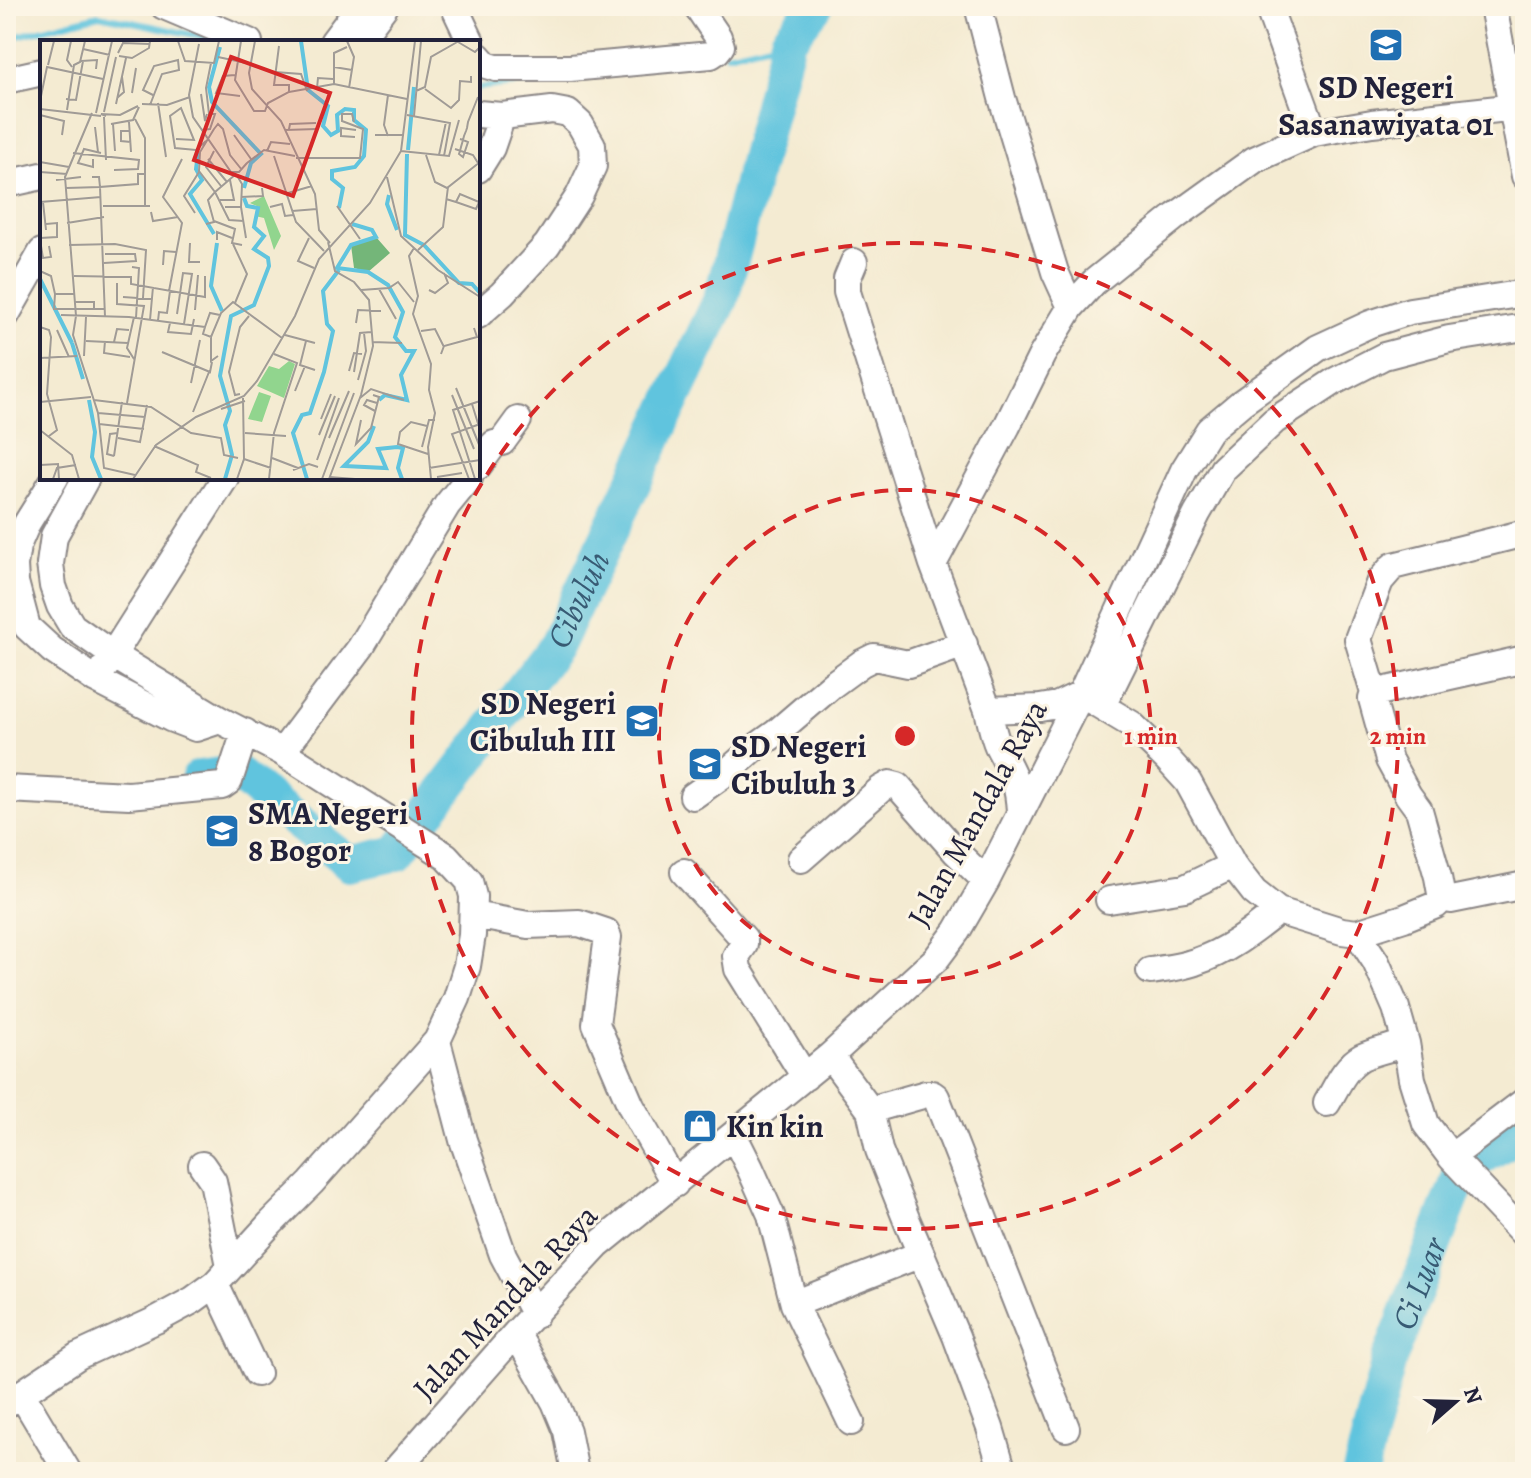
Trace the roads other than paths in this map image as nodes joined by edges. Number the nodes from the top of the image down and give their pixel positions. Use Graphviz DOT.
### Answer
graph roads {
  1 [pos="164,6"];
  2 [pos="360,6"];
  3 [pos="385,6"];
  4 [pos="454,6"];
  5 [pos="697,6"];
  6 [pos="978,6"];
  7 [pos="1268,6"];
  8 [pos="1493,6"];
  9 [pos="244,40"];
  10 [pos="334,40"];
  11 [pos="360,40"];
  12 [pos="470,40"];
  13 [pos="480,58"];
  14 [pos="40,72"];
  15 [pos="6,80"];
  16 [pos="1518,108"];
  17 [pos="490,115"];
  18 [pos="1314,133"];
  19 [pos="480,166"];
  20 [pos="40,176"];
  21 [pos="1525,176"];
  22 [pos="6,184"];
  23 [pos="40,256"];
  24 [pos="854,262"];
  25 [pos="1525,293"];
  26 [pos="1071,307"];
  27 [pos="1434,307"];
  28 [pos="480,313"];
  29 [pos="6,315"];
  30 [pos="1525,327"];
  31 [pos="1449,339"];
  32 [pos="518,420"];
  33 [pos="480,463"];
  34 [pos="54,480"];
  35 [pos="85,480"];
  36 [pos="224,480"];
  37 [pos="467,480"];
  38 [pos="1525,533"];
  39 [pos="933,564"];
  40 [pos="10,568"];
  41 [pos="13,630"];
  42 [pos="964,644"];
  43 [pos="113,655"];
  44 [pos="1525,659"];
  45 [pos="96,680"];
  46 [pos="1374,693"];
  47 [pos="1092,700"];
  48 [pos="988,710"];
  49 [pos="220,720"];
  50 [pos="245,732"];
  51 [pos="282,752"];
  52 [pos="6,789"];
  53 [pos="693,796"];
  54 [pos="1020,811"];
  55 [pos="801,859"];
  56 [pos="1233,865"];
  57 [pos="684,872"];
  58 [pos="986,881"];
  59 [pos="1525,885"];
  60 [pos="1109,900"];
  61 [pos="1451,900"];
  62 [pos="1278,911"];
  63 [pos="473,915"];
  64 [pos="1357,933"];
  65 [pos="1150,971"];
  66 [pos="437,1041"];
  67 [pos="1406,1043"];
  68 [pos="830,1056"];
  69 [pos="805,1077"];
  70 [pos="1525,1101"];
  71 [pos="1327,1103"];
  72 [pos="870,1110"];
  73 [pos="734,1136"];
  74 [pos="202,1165"];
  75 [pos="1460,1166"];
  76 [pos="675,1184"];
  77 [pos="1525,1235"];
  78 [pos="921,1254"];
  79 [pos="223,1275"];
  80 [pos="794,1304"];
  81 [pos="535,1315"];
  82 [pos="516,1333"];
  83 [pos="257,1373"];
  84 [pos="14,1400"];
  85 [pos="851,1422"];
  86 [pos="1066,1428"];
  87 [pos="68,1472"];
  88 [pos="394,1472"];
  89 [pos="575,1472"];
  90 [pos="1003,1472"];
  1 -- 9 [label="street"];
  2 -- 10 [label="street"];
  3 -- 11 [label="street"];
  4 -- 12 [label="street"];
  5 -- 13 [label="street"];
  6 -- 26 [label="street"];
  7 -- 18 [label="street"];
  8 -- 16 [label="street"];
  14 -- 15 [label="street"];
  16 -- 18 [label="street"];
  16 -- 21 [label="street"];
  17 -- 19 [label="street"];
  17 -- 28 [label="street"];
  18 -- 26 [label="street"];
  20 -- 22 [label="street"];
  23 -- 29 [label="street"];
  24 -- 39 [label="street"];
  25 -- 27 [label="street, Jalan Mandala Raya"];
  26 -- 39 [label="street"];
  27 -- 31 [label="street"];
  27 -- 47 [label="street, Jalan Mandala Raya"];
  30 -- 31 [label="street"];
  31 -- 47 [label="street"];
  32 -- 33 [label="street"];
  34 -- 40 [label="street"];
  35 -- 43 [label="street"];
  36 -- 43 [label="street"];
  37 -- 51 [label="street"];
  38 -- 46 [label="street"];
  39 -- 42 [label="street"];
  40 -- 41 [label="street"];
  41 -- 45 [label="street"];
  42 -- 48 [label="street"];
  42 -- 53 [label="street"];
  43 -- 45 [label="street"];
  43 -- 49 [label="street"];
  44 -- 46 [label="street"];
  45 -- 49 [label="street"];
  46 -- 64 [label="street"];
  47 -- 48 [label="street"];
  47 -- 54 [label="street, Jalan Mandala Raya"];
  47 -- 56 [label="street"];
  48 -- 54 [label="street"];
  49 -- 50 [label="street"];
  50 -- 51 [label="street"];
  50 -- 52 [label="street"];
  51 -- 63 [label="street"];
  54 -- 58 [label="street, Jalan Mandala Raya"];
  55 -- 58 [label="street"];
  56 -- 60 [label="street"];
  56 -- 62 [label="street"];
  57 -- 69 [label="street"];
  58 -- 68 [label="street, Jalan Mandala Raya"];
  59 -- 61 [label="street"];
  62 -- 64 [label="street"];
  62 -- 65 [label="street"];
  63 -- 66 [label="street"];
  63 -- 76 [label="street"];
  64 -- 67 [label="street"];
  66 -- 79 [label="street"];
  66 -- 81 [label="street"];
  67 -- 71 [label="street"];
  67 -- 75 [label="street"];
  68 -- 69 [label="street, Jalan Mandala Raya"];
  68 -- 72 [label="street"];
  69 -- 73 [label="street, Jalan Mandala Raya"];
  70 -- 75 [label="street"];
  72 -- 78 [label="street"];
  72 -- 86 [label="street"];
  73 -- 76 [label="street, Jalan Mandala Raya"];
  73 -- 80 [label="street"];
  74 -- 79 [label="street"];
  75 -- 77 [label="street"];
  76 -- 81 [label="street, Jalan Mandala Raya"];
  78 -- 80 [label="street"];
  78 -- 90 [label="street"];
  79 -- 83 [label="street"];
  79 -- 84 [label="street"];
  80 -- 85 [label="street"];
  81 -- 82 [label="street, Jalan Mandala Raya"];
  82 -- 88 [label="street, Jalan Mandala Raya"];
  82 -- 89 [label="street"];
  84 -- 87 [label="street"];
}
